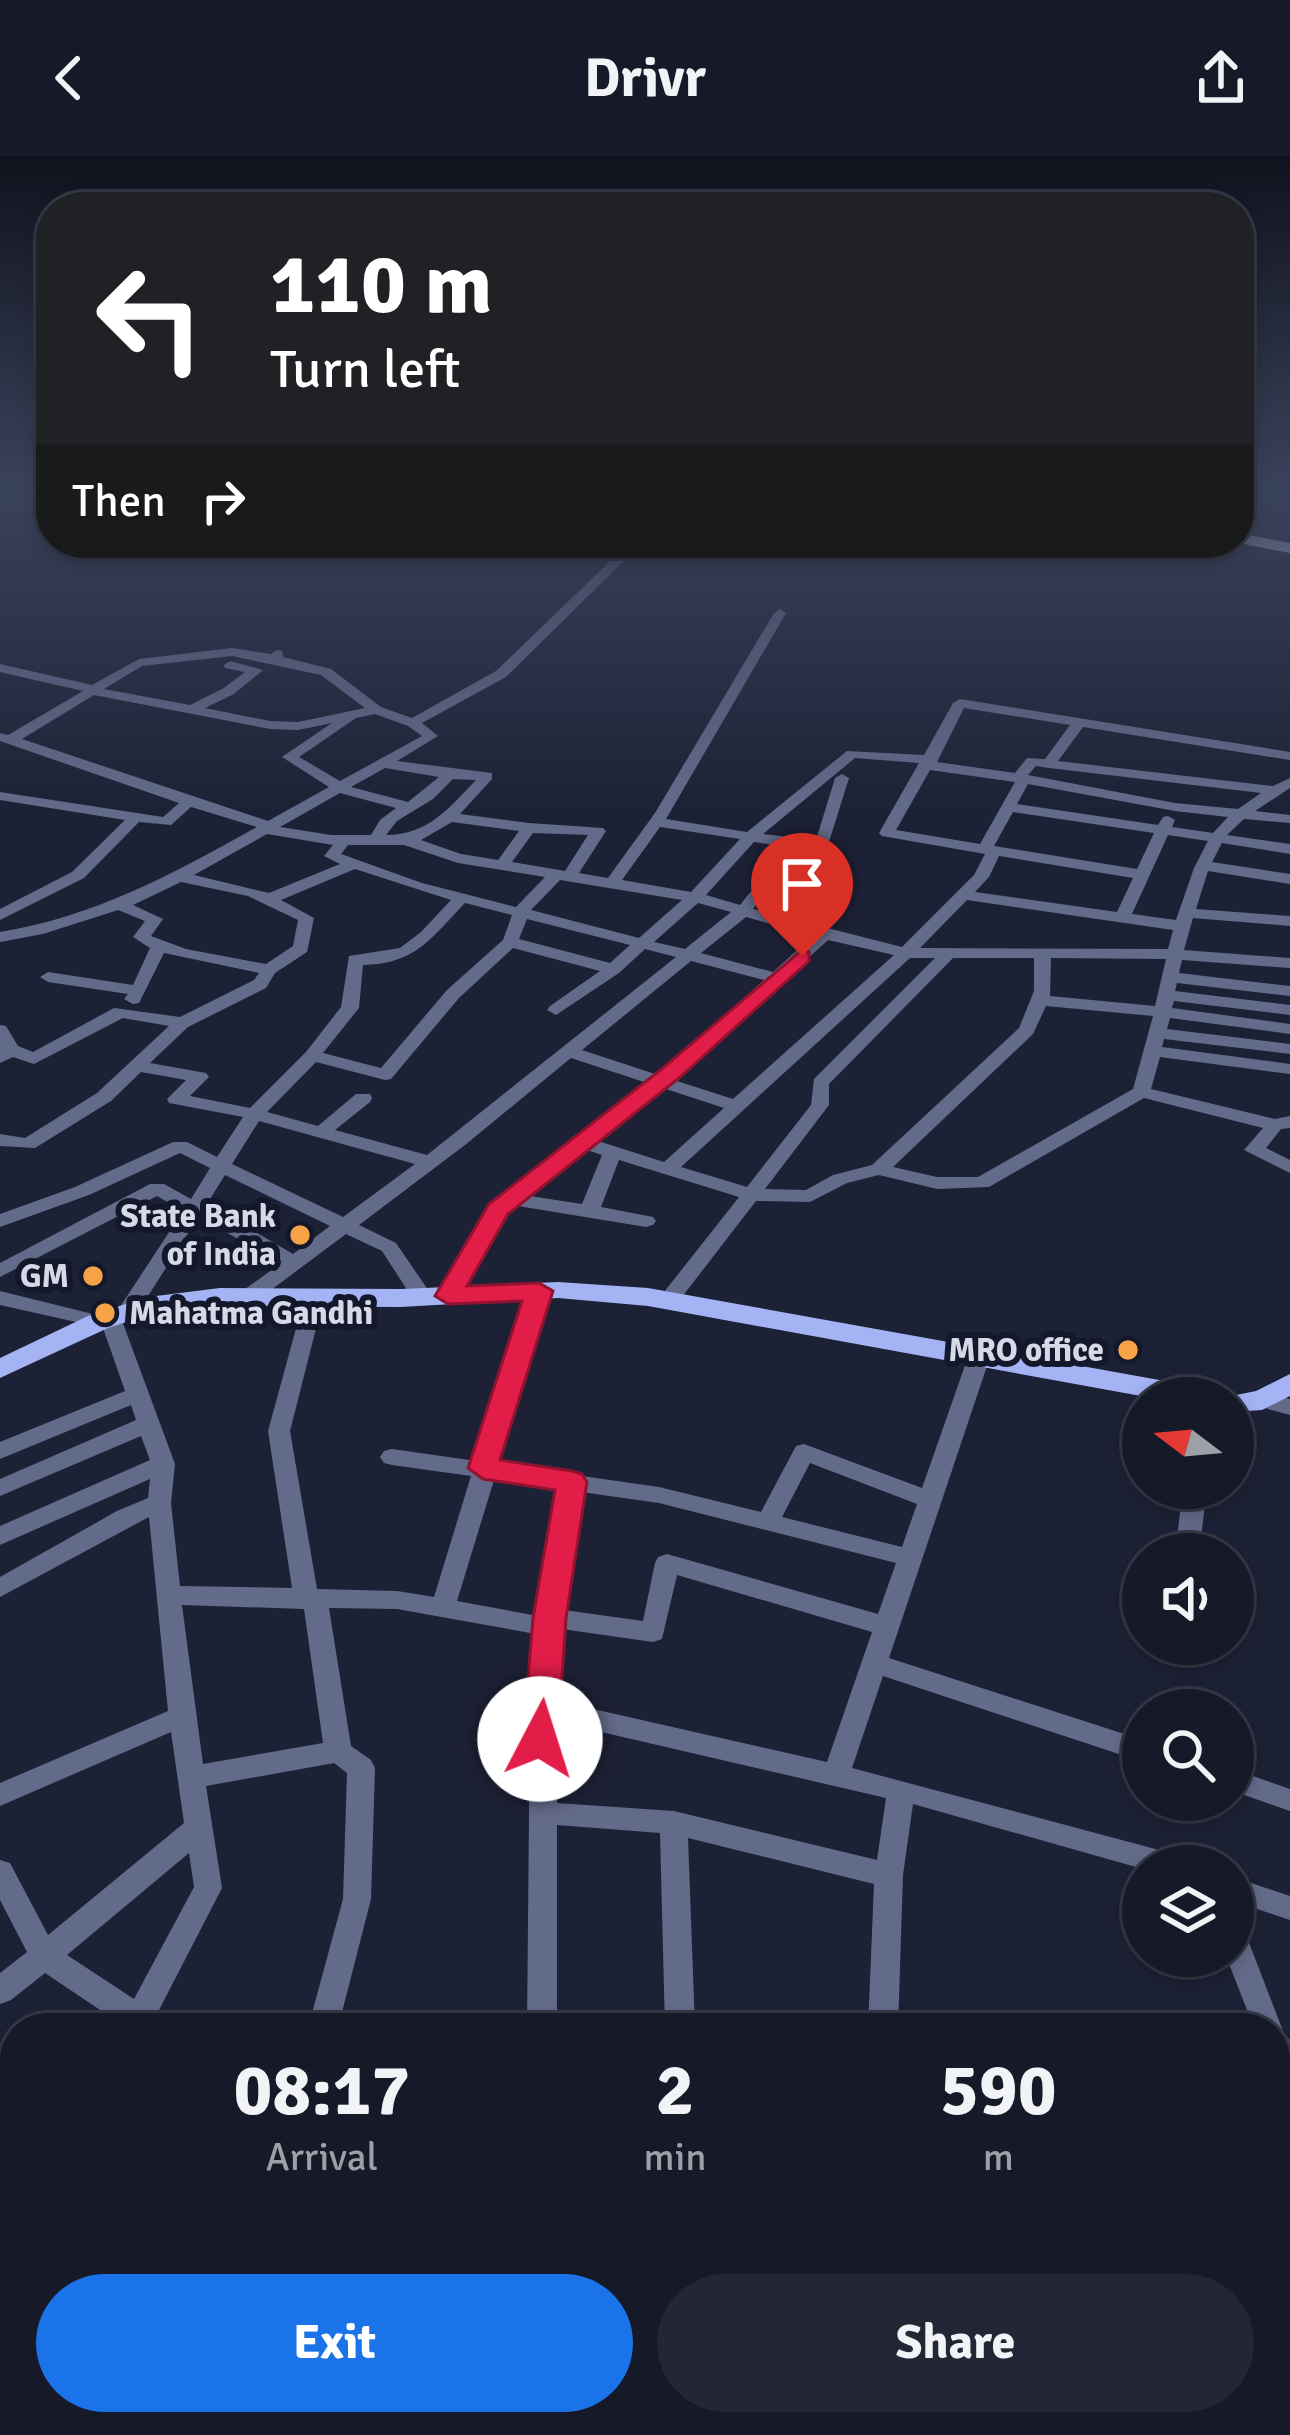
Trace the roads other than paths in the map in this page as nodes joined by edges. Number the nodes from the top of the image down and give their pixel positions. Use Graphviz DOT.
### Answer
graph roads {
  1 [pos="580,597"];
  2 [pos="780,613"];
  3 [pos="240,653"];
  4 [pos="0,668"];
  5 [pos="94,690"];
  6 [pos="193,710"];
  7 [pos="376,710"];
  8 [pos="355,714"];
  9 [pos="413,723"];
  10 [pos="1078,724"];
  11 [pos="6,742"];
  12 [pos="1207,742"];
  13 [pos="1290,756"];
  14 [pos="383,763"];
  15 [pos="930,763"];
  16 [pos="1049,764"];
  17 [pos="449,774"];
  18 [pos="1022,777"];
  19 [pos="842,778"];
  20 [pos="1187,781"];
  21 [pos="1285,788"];
  22 [pos="343,789"];
  23 [pos="0,796"];
  24 [pos="186,804"];
  25 [pos="404,806"];
  26 [pos="1008,806"];
  27 [pos="1174,807"];
  28 [pos="1238,815"];
  29 [pos="136,817"];
  30 [pos="449,817"];
  31 [pos="1290,819"];
  32 [pos="657,822"];
  33 [pos="529,828"];
  34 [pos="266,829"];
  35 [pos="1162,832"];
  36 [pos="752,835"];
  37 [pos="1216,838"];
  38 [pos="376,840"];
  39 [pos="343,841"];
  40 [pos="409,842"];
  41 [pos="818,847"];
  42 [pos="1290,849"];
  43 [pos="989,850"];
  44 [pos="352,865"];
  45 [pos="502,865"];
  46 [pos="1206,866"];
  47 [pos="563,875"];
  48 [pos="1144,875"];
  49 [pos="178,877"];
  50 [pos="1290,879"];
  51 [pos="612,883"];
  52 [pos="963,895"];
  53 [pos="462,897"];
  54 [pos="695,897"];
  55 [pos="269,898"];
  56 [pos="119,904"];
  57 [pos="522,910"];
  58 [pos="743,910"];
  59 [pos="0,915"];
  60 [pos="1122,917"];
  61 [pos="1185,919"];
  62 [pos="1290,921"];
  63 [pos="825,934"];
  64 [pos="0,937"];
  65 [pos="510,942"];
  66 [pos="647,942"];
  67 [pos="158,948"];
  68 [pos="1042,952"];
  69 [pos="692,953"];
  70 [pos="906,953"];
  71 [pos="948,954"];
  72 [pos="1173,954"];
  73 [pos="1290,963"];
  74 [pos="614,969"];
  75 [pos="269,970"];
  76 [pos="48,977"];
  77 [pos="778,978"];
  78 [pos="1290,991"];
  79 [pos="139,992"];
  80 [pos="1040,1000"];
  81 [pos="1290,1010"];
  82 [pos="120,1012"];
  83 [pos="617,1013"];
  84 [pos="1162,1014"];
  85 [pos="182,1023"];
  86 [pos="1290,1029"];
  87 [pos="0,1030"];
  88 [pos="1290,1049"];
  89 [pos="570,1052"];
  90 [pos="6,1054"];
  91 [pos="312,1056"];
  92 [pos="138,1066"];
  93 [pos="1290,1069"];
  94 [pos="661,1082"];
  95 [pos="1141,1093"];
  96 [pos="363,1098"];
  97 [pos="736,1106"];
  98 [pos="254,1114"];
  99 [pos="1283,1124"];
  100 [pos="323,1131"];
  101 [pos="0,1140"];
  102 [pos="584,1143"];
  103 [pos="613,1152"];
  104 [pos="430,1162"];
  105 [pos="222,1163"];
  106 [pos="1290,1167"];
  107 [pos="879,1168"];
  108 [pos="667,1169"];
  109 [pos="754,1195"];
  110 [pos="514,1199"];
  111 [pos="195,1207"];
  112 [pos="589,1212"];
  113 [pos="0,1221"];
  114 [pos="646,1221"];
  115 [pos="343,1226"];
  116 [pos="292,1262"];
  117 [pos="0,1271"];
  118 [pos="539,1291"];
  119 [pos="435,1296"];
  120 [pos="248,1297"];
  121 [pos="0,1298"];
  122 [pos="313,1298"];
  123 [pos="668,1300"];
  124 [pos="112,1317"];
  125 [pos="979,1357"];
  126 [pos="0,1369"];
  127 [pos="1122,1383"];
  128 [pos="1290,1383"];
  129 [pos="140,1394"];
  130 [pos="1262,1403"];
  131 [pos="150,1423"];
  132 [pos="0,1450"];
  133 [pos="392,1457"];
  134 [pos="164,1464"];
  135 [pos="483,1468"];
  136 [pos="572,1482"];
  137 [pos="0,1488"];
  138 [pos="931,1500"];
  139 [pos="159,1503"];
  140 [pos="768,1522"];
  141 [pos="0,1535"];
  142 [pos="910,1558"];
  143 [pos="0,1588"];
  144 [pos="169,1595"];
  145 [pos="311,1600"];
  146 [pos="443,1608"];
  147 [pos="549,1622"];
  148 [pos="886,1626"];
  149 [pos="874,1663"];
  150 [pos="543,1708"];
  151 [pos="182,1716"];
  152 [pos="1122,1744"];
  153 [pos="338,1751"];
  154 [pos="836,1775"];
  155 [pos="194,1777"];
  156 [pos="1254,1787"];
  157 [pos="901,1790"];
  158 [pos="0,1795"];
  159 [pos="1290,1800"];
  160 [pos="544,1813"];
  161 [pos="674,1823"];
  162 [pos="201,1826"];
  163 [pos="1122,1852"];
  164 [pos="0,1872"];
  165 [pos="889,1875"];
  166 [pos="1254,1895"];
  167 [pos="1290,1908"];
  168 [pos="44,1956"];
  169 [pos="1249,1977"];
  170 [pos="0,1990"];
  171 [pos="129,2013"];
  172 [pos="152,2013"];
  173 [pos="327,2013"];
  174 [pos="542,2013"];
  175 [pos="680,2013"];
  176 [pos="884,2013"];
  177 [pos="1263,2013"];
  1 -- 9 [label="street"];
  2 -- 32 [label="street"];
  3 -- 5 [label="street"];
  3 -- 6 [label="street"];
  3 -- 7 [label="street"];
  4 -- 5 [label="street"];
  5 -- 6 [label="street"];
  5 -- 11 [label="street"];
  6 -- 8 [label="street"];
  7 -- 8 [label="street"];
  7 -- 9 [label="street"];
  8 -- 22 [label="street"];
  9 -- 14 [label="street"];
  10 -- 12 [label="street"];
  10 -- 15 [label="street"];
  10 -- 16 [label="street"];
  11 -- 24 [label="street"];
  12 -- 13 [label="street"];
  12 -- 20 [label="street"];
  14 -- 17 [label="street"];
  14 -- 22 [label="street"];
  15 -- 18 [label="street"];
  15 -- 36 [label="street"];
  15 -- 43 [label="street"];
  16 -- 18 [label="street"];
  16 -- 20 [label="street"];
  17 -- 25 [label="street"];
  17 -- 30 [label="street"];
  18 -- 26 [label="street"];
  18 -- 27 [label="street"];
  19 -- 41 [label="street"];
  20 -- 21 [label="street"];
  20 -- 27 [label="street"];
  21 -- 28 [label="street"];
  22 -- 25 [label="street"];
  22 -- 34 [label="street"];
  23 -- 29 [label="street"];
  24 -- 29 [label="street"];
  24 -- 34 [label="street"];
  25 -- 38 [label="street"];
  26 -- 35 [label="street"];
  26 -- 43 [label="street"];
  27 -- 28 [label="street"];
  27 -- 35 [label="street"];
  28 -- 31 [label="street"];
  28 -- 37 [label="street"];
  29 -- 59 [label="street"];
  30 -- 33 [label="street"];
  30 -- 40 [label="street"];
  32 -- 36 [label="street"];
  32 -- 51 [label="street"];
  33 -- 45 [label="street"];
  33 -- 47 [label="street"];
  34 -- 39 [label="street"];
  34 -- 49 [label="street"];
  35 -- 37 [label="street"];
  35 -- 48 [label="street"];
  36 -- 41 [label="street"];
  36 -- 54 [label="street"];
  37 -- 42 [label="street"];
  37 -- 46 [label="street"];
  38 -- 39 [label="street"];
  38 -- 40 [label="street"];
  39 -- 44 [label="street"];
  40 -- 45 [label="street"];
  41 -- 58 [label="street"];
  43 -- 48 [label="street"];
  43 -- 52 [label="street"];
  44 -- 53 [label="street"];
  44 -- 55 [label="street"];
  45 -- 47 [label="street"];
  46 -- 50 [label="street"];
  46 -- 61 [label="street"];
  47 -- 51 [label="street"];
  47 -- 57 [label="street"];
  48 -- 60 [label="street"];
  49 -- 55 [label="street"];
  49 -- 56 [label="street"];
  51 -- 54 [label="street"];
  52 -- 60 [label="street"];
  52 -- 70 [label="street"];
  53 -- 57 [label="street"];
  53 -- 91 [label="street"];
  54 -- 58 [label="street"];
  54 -- 66 [label="street"];
  55 -- 75 [label="street"];
  56 -- 64 [label="street"];
  56 -- 67 [label="street"];
  57 -- 65 [label="street"];
  57 -- 66 [label="street"];
  58 -- 63 [label="street"];
  58 -- 69 [label="street"];
  60 -- 61 [label="street"];
  61 -- 62 [label="street"];
  61 -- 72 [label="street"];
  63 -- 70 [label="street"];
  63 -- 77 [label="street"];
  65 -- 74 [label="street"];
  65 -- 91 [label="street"];
  66 -- 69 [label="street"];
  66 -- 74 [label="street"];
  67 -- 75 [label="street"];
  67 -- 79 [label="street"];
  68 -- 71 [label="street"];
  68 -- 72 [label="street"];
  68 -- 80 [label="street"];
  69 -- 77 [label="street"];
  69 -- 83 [label="street"];
  70 -- 71 [label="street"];
  70 -- 97 [label="street"];
  71 -- 109 [label="street"];
  72 -- 73 [label="street"];
  72 -- 84 [label="street"];
  74 -- 83 [label="street"];
  75 -- 85 [label="street"];
  76 -- 79 [label="street"];
  77 -- 94 [label="street"];
  78 -- 84 [label="street"];
  79 -- 82 [label="street"];
  80 -- 84 [label="street"];
  80 -- 107 [label="street"];
  81 -- 84 [label="street"];
  82 -- 85 [label="street"];
  82 -- 90 [label="street"];
  83 -- 89 [label="street"];
  84 -- 86 [label="street"];
  84 -- 88 [label="street"];
  84 -- 93 [label="street"];
  84 -- 95 [label="street"];
  85 -- 92 [label="street"];
  87 -- 90 [label="street"];
  89 -- 94 [label="street"];
  89 -- 104 [label="street"];
  91 -- 98 [label="street"];
  92 -- 98 [label="street"];
  92 -- 101 [label="street"];
  94 -- 97 [label="street"];
  94 -- 102 [label="street"];
  95 -- 99 [label="street"];
  95 -- 107 [label="street"];
  96 -- 100 [label="street"];
  97 -- 108 [label="street"];
  98 -- 100 [label="street"];
  98 -- 105 [label="street"];
  99 -- 106 [label="street"];
  100 -- 104 [label="street"];
  102 -- 103 [label="street"];
  102 -- 110 [label="street"];
  103 -- 108 [label="street"];
  103 -- 112 [label="street"];
  104 -- 115 [label="street"];
  105 -- 111 [label="street"];
  105 -- 113 [label="street"];
  105 -- 115 [label="street"];
  107 -- 109 [label="street"];
  108 -- 109 [label="street"];
  109 -- 123 [label="street"];
  110 -- 112 [label="street"];
  110 -- 119 [label="street"];
  111 -- 116 [label="street"];
  111 -- 117 [label="street"];
  111 -- 124 [label="street"];
  112 -- 114 [label="street"];
  115 -- 116 [label="street"];
  115 -- 119 [label="street"];
  116 -- 120 [label="street"];
  118 -- 119 [label="main road"];
  118 -- 123 [label="main road"];
  118 -- 135 [label="street"];
  119 -- 122 [label="main road"];
  120 -- 122 [label="main road"];
  120 -- 124 [label="main road"];
  121 -- 124 [label="street"];
  122 -- 145 [label="street"];
  123 -- 125 [label="main road"];
  124 -- 126 [label="main road"];
  124 -- 129 [label="street"];
  125 -- 127 [label="main road"];
  125 -- 138 [label="street"];
  128 -- 130 [label="main road"];
  129 -- 131 [label="street"];
  129 -- 132 [label="street"];
  131 -- 134 [label="street"];
  131 -- 137 [label="street"];
  133 -- 135 [label="street"];
  134 -- 139 [label="street"];
  134 -- 141 [label="street"];
  135 -- 136 [label="street"];
  135 -- 146 [label="street"];
  136 -- 140 [label="street"];
  136 -- 147 [label="street"];
  138 -- 140 [label="street"];
  138 -- 142 [label="street"];
  139 -- 143 [label="street"];
  139 -- 144 [label="street"];
  140 -- 142 [label="street"];
  142 -- 148 [label="street"];
  144 -- 145 [label="street"];
  144 -- 151 [label="street"];
  145 -- 146 [label="street"];
  145 -- 153 [label="street"];
  146 -- 147 [label="street"];
  147 -- 148 [label="street"];
  147 -- 150 [label="street"];
  148 -- 149 [label="street"];
  149 -- 152 [label="street"];
  149 -- 154 [label="street"];
  150 -- 154 [label="street"];
  150 -- 160 [label="street"];
  151 -- 155 [label="street"];
  151 -- 158 [label="street"];
  153 -- 155 [label="street"];
  153 -- 173 [label="street"];
  154 -- 157 [label="street"];
  155 -- 162 [label="street"];
  156 -- 159 [label="street"];
  157 -- 163 [label="street"];
  157 -- 165 [label="street"];
  160 -- 161 [label="street"];
  160 -- 174 [label="street"];
  161 -- 165 [label="street"];
  161 -- 175 [label="street"];
  162 -- 168 [label="street"];
  162 -- 172 [label="street"];
  164 -- 168 [label="street"];
  165 -- 176 [label="street"];
  166 -- 167 [label="street"];
  168 -- 170 [label="street"];
  168 -- 171 [label="street"];
  169 -- 177 [label="street"];
}
